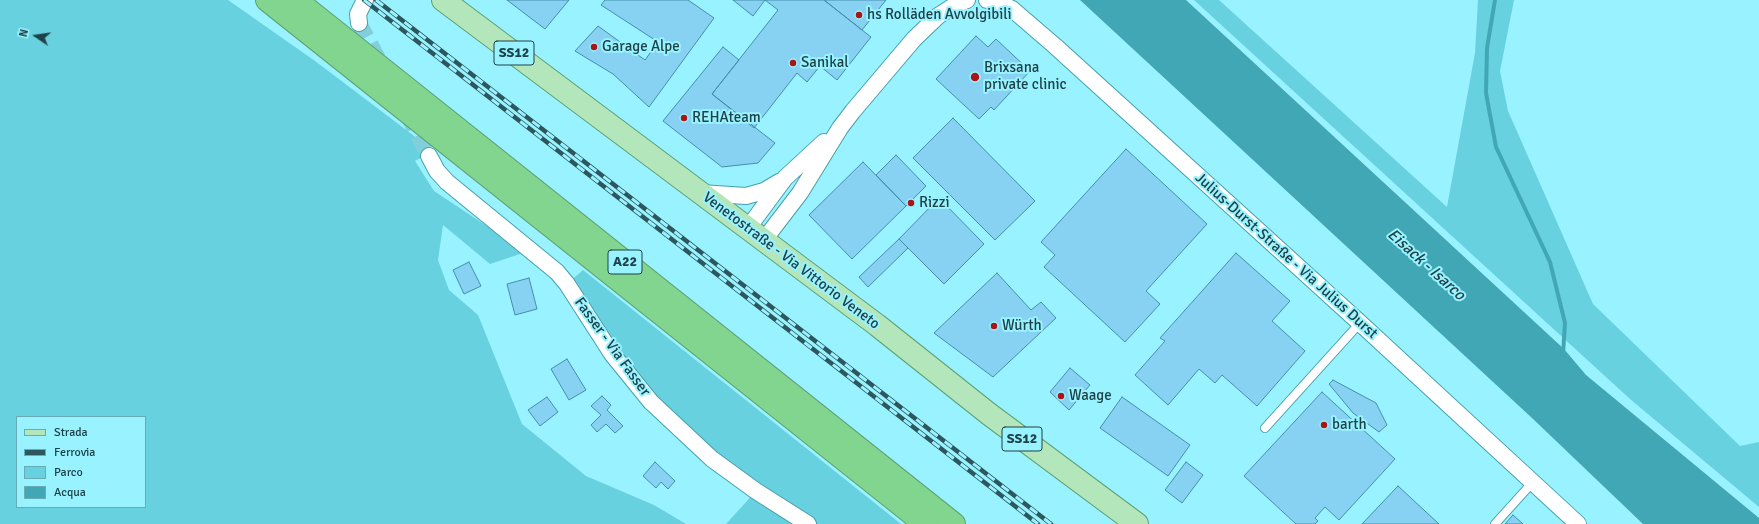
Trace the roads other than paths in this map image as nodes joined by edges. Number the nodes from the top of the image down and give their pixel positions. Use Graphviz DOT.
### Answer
graph roads {
  1 [pos="268,0"];
  2 [pos="296,0"];
  3 [pos="365,0"];
  4 [pos="443,0"];
  5 [pos="966,0"];
  6 [pos="987,0"];
  7 [pos="359,23"];
  8 [pos="840,128"];
  9 [pos="429,156"];
  10 [pos="786,178"];
  11 [pos="701,193"];
  12 [pos="756,234"];
  13 [pos="1360,323"];
  14 [pos="1265,428"];
  15 [pos="1533,482"];
  16 [pos="1498,523"];
  17 [pos="808,524"];
  18 [pos="925,524"];
  19 [pos="954,524"];
  20 [pos="1137,524"];
  21 [pos="1578,524"];
  1 -- 18 [label="highway, A22"];
  2 -- 19 [label="highway, A22"];
  3 -- 7 [label="street"];
  4 -- 11 [label="main road, Venetostraße - Via Vittorio Veneto / SS12"];
  5 -- 8 [label="street"];
  6 -- 13 [label="street, Julius-Durst-Straße - Via Julius Durst"];
  8 -- 10 [label="street"];
  8 -- 12 [label="street"];
  9 -- 17 [label="street, Fasser - Via Fasser"];
  10 -- 11 [label="street"];
  10 -- 12 [label="street"];
  11 -- 12 [label="main road, Venetostraße - Via Vittorio Veneto / SS12"];
  12 -- 20 [label="main road, Venetostraße - Via Vittorio Veneto / SS12"];
  13 -- 14 [label="lane"];
  13 -- 15 [label="street, Julius-Durst-Straße - Via Julius Durst"];
  15 -- 16 [label="lane"];
  15 -- 21 [label="street, Julius-Durst-Straße - Via Julius Durst"];
}
